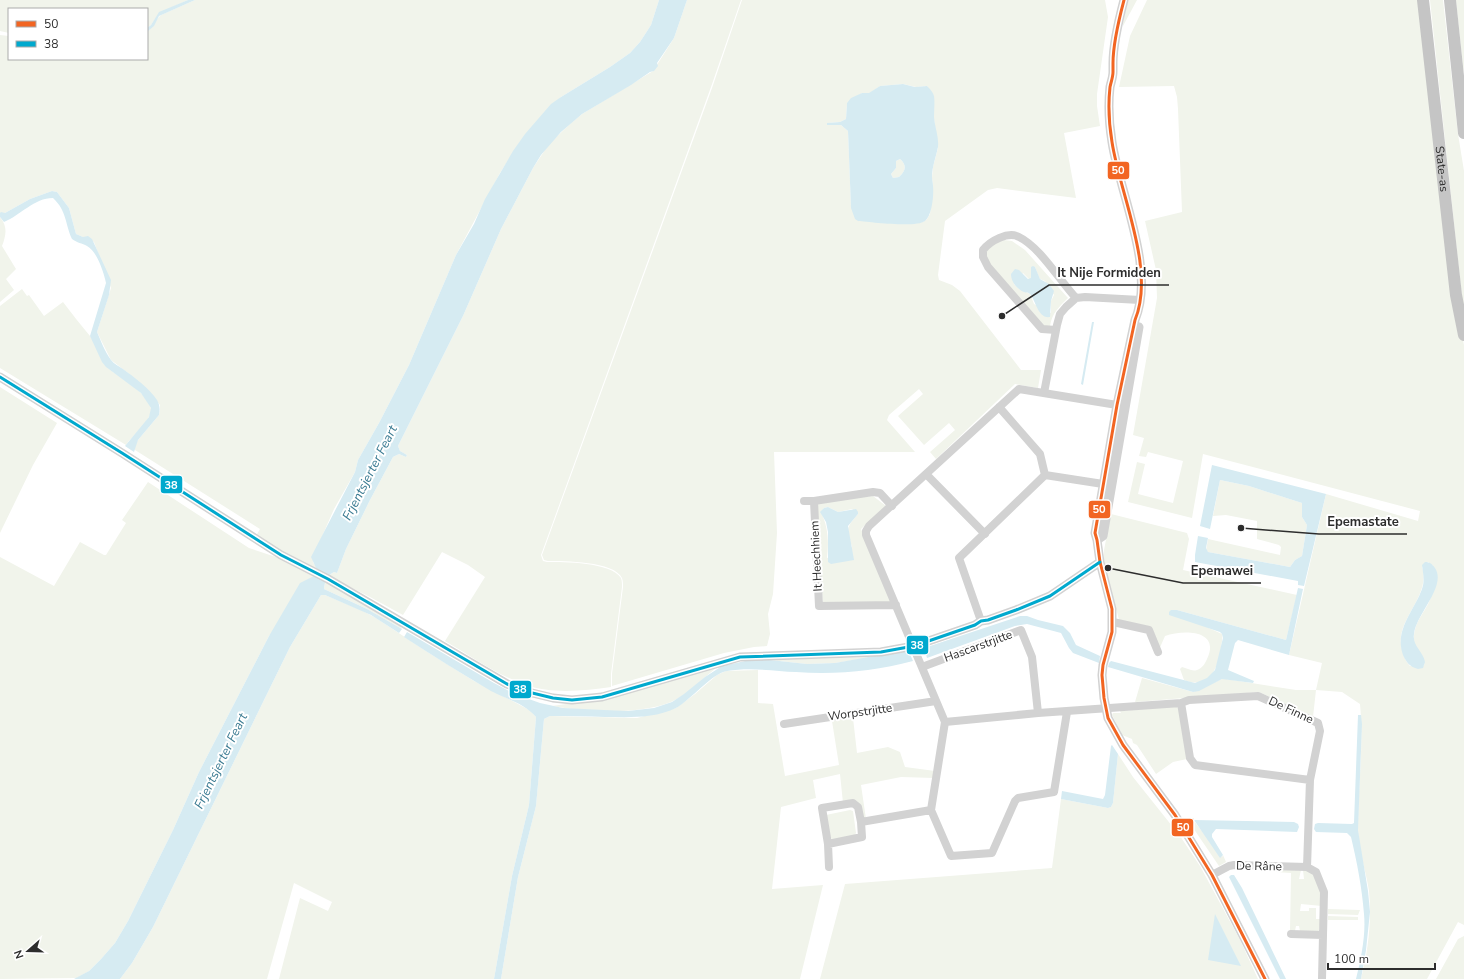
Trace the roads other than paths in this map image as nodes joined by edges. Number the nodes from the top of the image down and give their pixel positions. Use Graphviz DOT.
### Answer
graph roads {
  1 [pos="1124,0"];
  2 [pos="1450,0"];
  3 [pos="1454,0"];
  4 [pos="1423,1"];
  5 [pos="1452,26"];
  6 [pos="1464,133"];
  7 [pos="1076,298"];
  8 [pos="1140,300"];
  9 [pos="1056,330"];
  10 [pos="1464,335"];
  11 [pos="0,377"];
  12 [pos="1044,393"];
  13 [pos="1122,405"];
  14 [pos="999,407"];
  15 [pos="926,474"];
  16 [pos="1045,475"];
  17 [pos="1103,484"];
  18 [pos="804,500"];
  19 [pos="814,502"];
  20 [pos="892,506"];
  21 [pos="985,534"];
  22 [pos="1097,540"];
  23 [pos="1100,562"];
  24 [pos="896,605"];
  25 [pos="981,621"];
  26 [pos="1113,622"];
  27 [pos="914,646"];
  28 [pos="1158,652"];
  29 [pos="922,667"];
  30 [pos="936,701"];
  31 [pos="1181,703"];
  32 [pos="1105,709"];
  33 [pos="1067,712"];
  34 [pos="1038,713"];
  35 [pos="945,722"];
  36 [pos="784,724"];
  37 [pos="1310,780"];
  38 [pos="931,810"];
  39 [pos="861,822"];
  40 [pos="828,844"];
  41 [pos="829,867"];
  42 [pos="1307,867"];
  43 [pos="1212,875"];
  44 [pos="1291,934"];
  45 [pos="1323,935"];
  46 [pos="1264,979"];
  47 [pos="1322,979"];
  1 -- 8 [label="street"];
  2 -- 5 [label="main road"];
  3 -- 5 [label="main road"];
  4 -- 10 [label="main road, State-as"];
  5 -- 6 [label="main road"];
  7 -- 8 [label="street"];
  7 -- 9 [label="street"];
  7 -- 9 [label="street"];
  8 -- 13 [label="street"];
  9 -- 12 [label="street"];
  11 -- 27 [label="street"];
  12 -- 13 [label="street"];
  12 -- 14 [label="street"];
  13 -- 17 [label="street"];
  13 -- 22 [label="street"];
  14 -- 15 [label="street"];
  14 -- 16 [label="street"];
  15 -- 20 [label="street"];
  15 -- 21 [label="street"];
  16 -- 17 [label="street"];
  16 -- 21 [label="street"];
  17 -- 22 [label="street"];
  18 -- 19 [label="street"];
  19 -- 20 [label="street"];
  19 -- 24 [label="street, It Heechhiem"];
  20 -- 24 [label="street"];
  21 -- 25 [label="street"];
  22 -- 23 [label="street"];
  23 -- 25 [label="street"];
  23 -- 26 [label="street"];
  24 -- 27 [label="street"];
  25 -- 27 [label="street"];
  26 -- 28 [label="street"];
  26 -- 32 [label="street"];
  27 -- 29 [label="street"];
  29 -- 30 [label="street"];
  29 -- 34 [label="street, Hascarstrjitte"];
  30 -- 35 [label="street"];
  30 -- 36 [label="street, Worpstrjitte"];
  31 -- 32 [label="street, De Finne"];
  31 -- 37 [label="street"];
  31 -- 37 [label="street, De Finne"];
  32 -- 33 [label="street"];
  32 -- 43 [label="street"];
  33 -- 34 [label="street"];
  33 -- 38 [label="street"];
  34 -- 35 [label="street"];
  35 -- 38 [label="street"];
  37 -- 42 [label="street, De Finne"];
  38 -- 39 [label="street"];
  39 -- 40 [label="street"];
  39 -- 40 [label="street"];
  40 -- 41 [label="street"];
  42 -- 43 [label="street, De Râne"];
  42 -- 45 [label="street"];
  43 -- 46 [label="street"];
  44 -- 45 [label="street"];
  45 -- 47 [label="street"];
}
